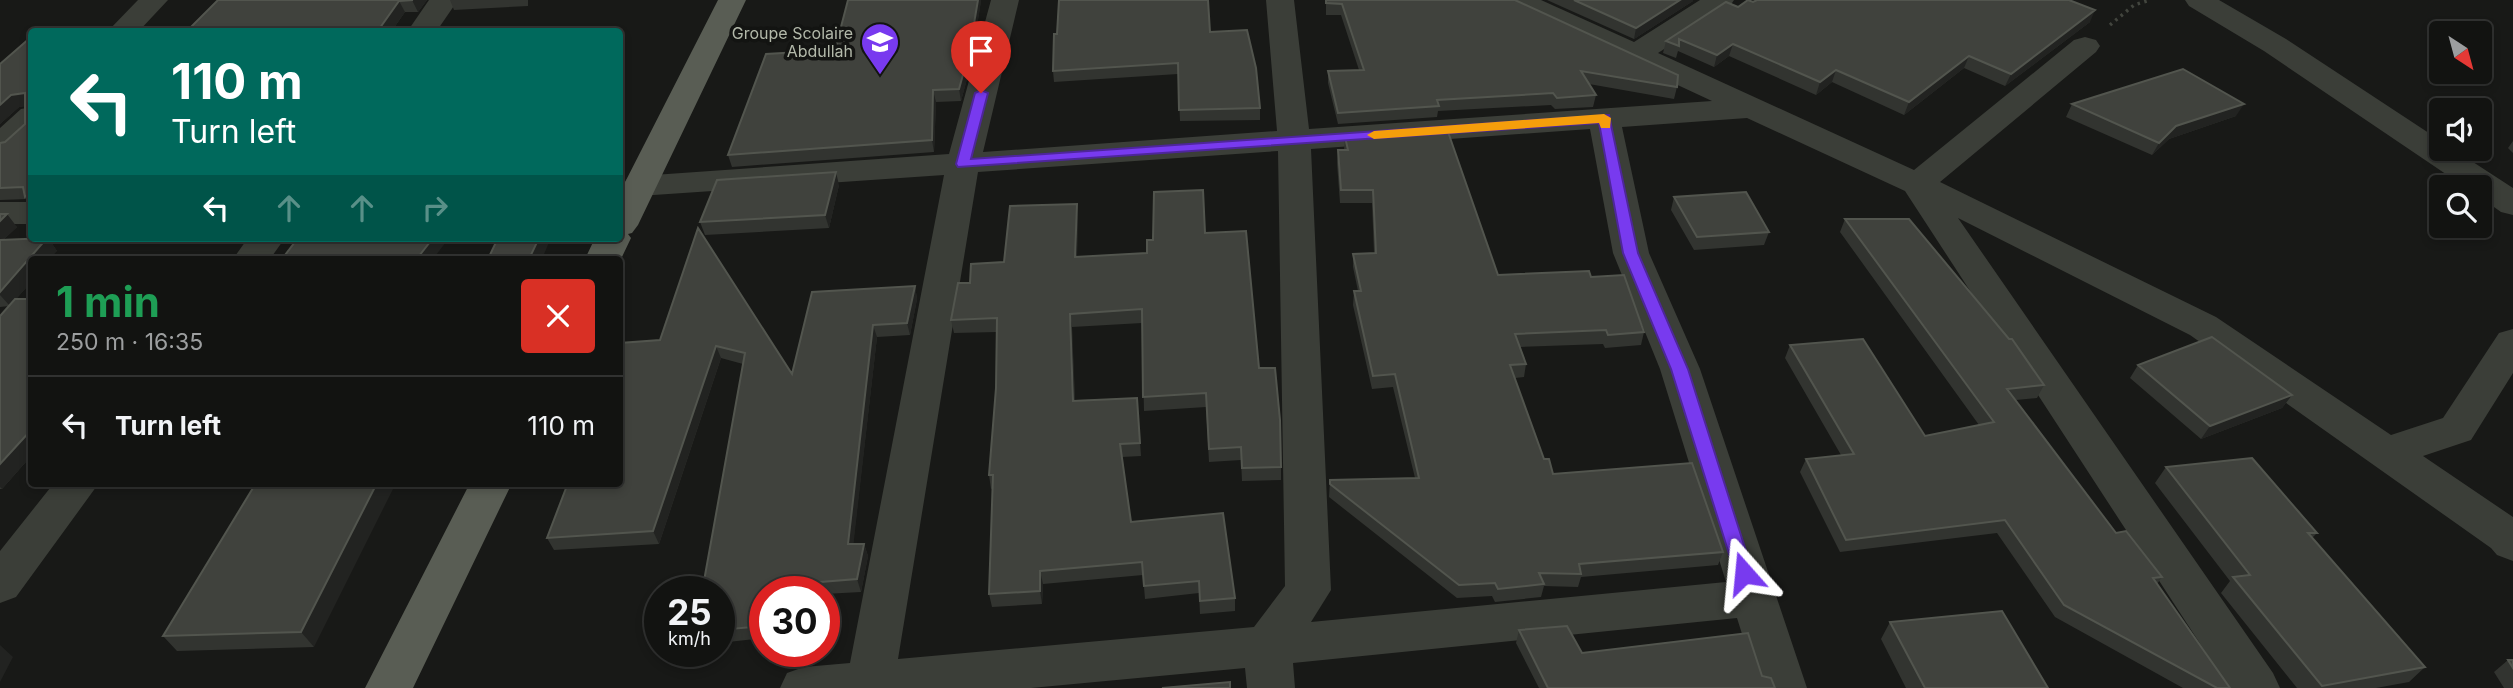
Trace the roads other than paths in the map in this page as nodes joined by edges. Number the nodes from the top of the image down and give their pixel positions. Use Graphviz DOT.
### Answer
graph roads {
  1 [pos="154,0"];
  2 [pos="444,0"];
  3 [pos="732,0"];
  4 [pos="1005,0"];
  5 [pos="1280,0"];
  6 [pos="1518,0"];
  7 [pos="1720,0"];
  8 [pos="2199,0"];
  9 [pos="125,28"];
  10 [pos="424,28"];
  11 [pos="2085,46"];
  12 [pos="1636,54"];
  13 [pos="1752,108"];
  14 [pos="1604,118"];
  15 [pos="28,120"];
  16 [pos="1294,140"];
  17 [pos="0,145"];
  18 [pos="963,164"];
  19 [pos="1917,184"];
  20 [pos="2513,204"];
  21 [pos="0,213"];
  22 [pos="28,213"];
  23 [pos="623,216"];
  24 [pos="264,242"];
  25 [pos="253,256"];
  26 [pos="2513,342"];
  27 [pos="2387,452"];
  28 [pos="75,487"];
  29 [pos="489,487"];
  30 [pos="2513,542"];
  31 [pos="0,584"];
  32 [pos="1752,598"];
  33 [pos="1269,667"];
  34 [pos="869,685"];
  35 [pos="389,688"];
  36 [pos="804,688"];
  37 [pos="1783,688"];
  38 [pos="2256,688"];
  1 -- 9 [label="street"];
  2 -- 10 [label="street"];
  3 -- 23 [label="main road"];
  4 -- 18 [label="street"];
  5 -- 16 [label="street"];
  6 -- 12 [label="street"];
  7 -- 12 [label="street"];
  8 -- 20 [label="street"];
  11 -- 19 [label="street"];
  12 -- 13 [label="street"];
  13 -- 14 [label="street"];
  13 -- 19 [label="street"];
  14 -- 16 [label="street"];
  14 -- 32 [label="street"];
  15 -- 17 [label="street"];
  16 -- 18 [label="street"];
  16 -- 33 [label="street"];
  18 -- 23 [label="street"];
  18 -- 34 [label="street"];
  19 -- 27 [label="street"];
  19 -- 38 [label="street"];
  21 -- 22 [label="street"];
  24 -- 25 [label="street"];
  26 -- 27 [label="street"];
  27 -- 30 [label="street"];
  28 -- 31 [label="street"];
  29 -- 35 [label="main road"];
  32 -- 33 [label="street"];
  32 -- 37 [label="street"];
  33 -- 34 [label="street"];
  34 -- 36 [label="street"];
}
